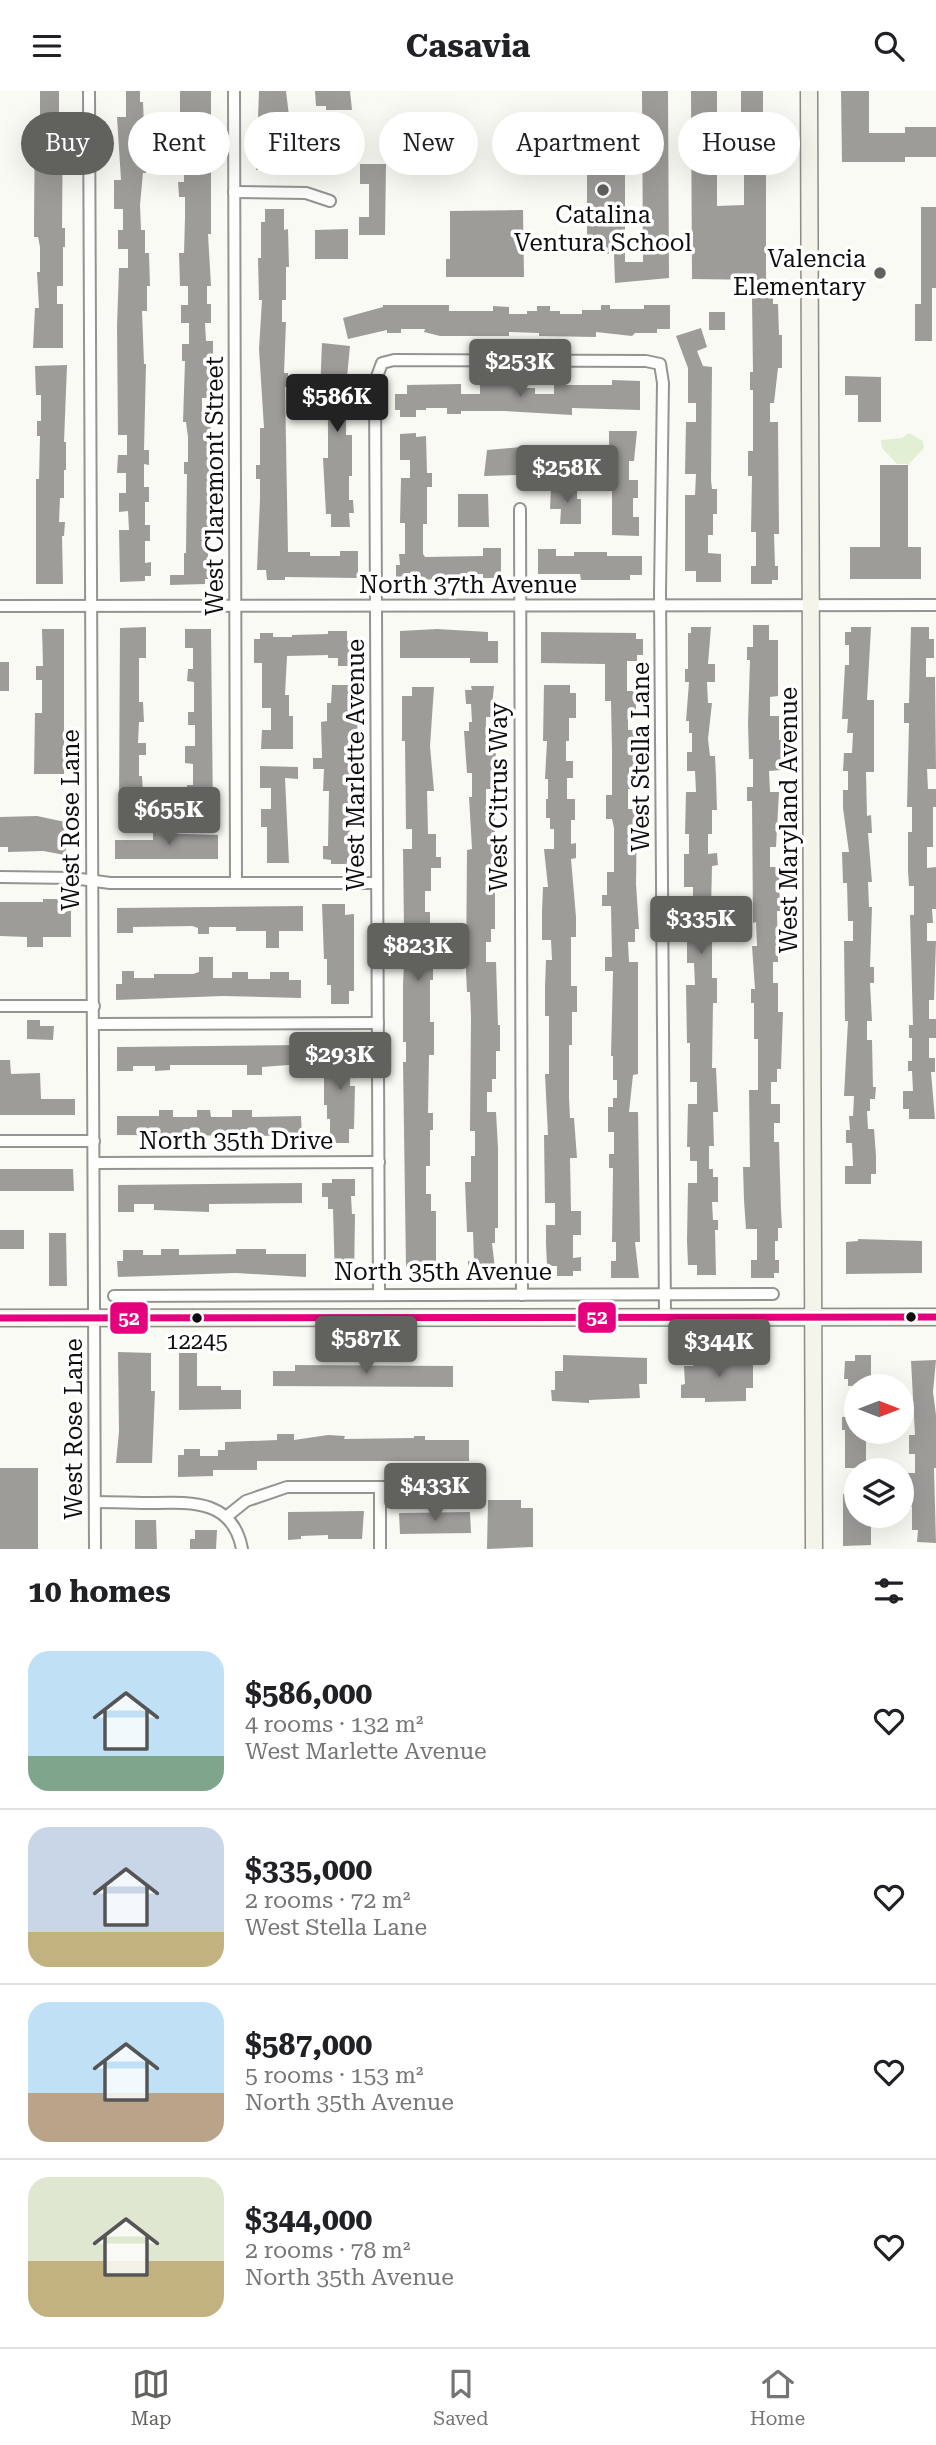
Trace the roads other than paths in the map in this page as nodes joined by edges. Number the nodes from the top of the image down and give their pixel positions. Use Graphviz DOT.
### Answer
graph roads {
  1 [pos="89,91"];
  2 [pos="234,91"];
  3 [pos="810,91"];
  4 [pos="234,192"];
  5 [pos="330,201"];
  6 [pos="382,363"];
  7 [pos="520,509"];
  8 [pos="936,605"];
  9 [pos="0,606"];
  10 [pos="92,606"];
  11 [pos="661,606"];
  12 [pos="811,606"];
  13 [pos="237,607"];
  14 [pos="376,607"];
  15 [pos="519,607"];
  16 [pos="0,877"];
  17 [pos="92,881"];
  18 [pos="236,882"];
  19 [pos="377,883"];
  20 [pos="0,1006"];
  21 [pos="94,1006"];
  22 [pos="378,1023"];
  23 [pos="95,1024"];
  24 [pos="0,1141"];
  25 [pos="94,1141"];
  26 [pos="379,1162"];
  27 [pos="94,1163"];
  28 [pos="664,1294"];
  29 [pos="773,1294"];
  30 [pos="379,1295"];
  31 [pos="522,1295"];
  32 [pos="114,1296"];
  33 [pos="936,1317"];
  34 [pos="0,1318"];
  35 [pos="665,1318"];
  36 [pos="813,1318"];
  37 [pos="95,1319"];
  38 [pos="380,1486"];
  39 [pos="470,1487"];
  40 [pos="95,1502"];
  41 [pos="226,1517"];
  42 [pos="95,1549"];
  43 [pos="242,1549"];
  44 [pos="380,1549"];
  45 [pos="814,1549"];
  1 -- 10 [label="street, West Rose Lane"];
  2 -- 4 [label="street, West Claremont Street"];
  3 -- 12 [label="street, West Maryland Avenue"];
  4 -- 5 [label="street"];
  4 -- 13 [label="street, West Claremont Street"];
  6 -- 11 [label="street, West Stella Lane"];
  6 -- 14 [label="street, West Marlette Avenue"];
  7 -- 15 [label="street, West Citrus Way"];
  8 -- 12 [label="street, North 37th Avenue"];
  9 -- 10 [label="street, North 37th Avenue"];
  10 -- 13 [label="street, North 37th Avenue"];
  10 -- 17 [label="street, West Rose Lane"];
  11 -- 12 [label="street, North 37th Avenue"];
  11 -- 15 [label="street, North 37th Avenue"];
  11 -- 28 [label="street, West Stella Lane"];
  12 -- 36 [label="street, West Maryland Avenue"];
  13 -- 14 [label="street, North 37th Avenue"];
  13 -- 18 [label="street, West Claremont Street"];
  14 -- 15 [label="street, North 37th Avenue"];
  14 -- 19 [label="street, West Marlette Avenue"];
  15 -- 31 [label="street, West Citrus Way"];
  16 -- 17 [label="street"];
  17 -- 18 [label="street"];
  17 -- 21 [label="street, West Rose Lane"];
  18 -- 19 [label="street"];
  19 -- 22 [label="street, West Marlette Avenue"];
  20 -- 21 [label="street"];
  21 -- 23 [label="street, West Rose Lane"];
  22 -- 23 [label="street"];
  22 -- 26 [label="street, West Marlette Avenue"];
  23 -- 25 [label="street, West Rose Lane"];
  24 -- 25 [label="street"];
  25 -- 27 [label="street, West Rose Lane"];
  26 -- 27 [label="street, North 35th Drive"];
  26 -- 30 [label="street, West Marlette Avenue"];
  27 -- 37 [label="street, West Rose Lane"];
  28 -- 29 [label="street, North 35th Avenue"];
  28 -- 31 [label="street, North 35th Avenue"];
  28 -- 35 [label="street, West Stella Lane"];
  30 -- 31 [label="street, North 35th Avenue"];
  30 -- 32 [label="street, North 35th Avenue"];
  33 -- 36 [label="street, North 35th Avenue"];
  34 -- 37 [label="street, North 35th Avenue"];
  35 -- 36 [label="street, North 35th Avenue"];
  35 -- 37 [label="street, North 35th Avenue"];
  36 -- 45 [label="street, West Maryland Avenue"];
  37 -- 40 [label="street, West Rose Lane"];
  38 -- 39 [label="street"];
  38 -- 41 [label="street"];
  38 -- 44 [label="street"];
  40 -- 41 [label="street"];
  40 -- 42 [label="street, West Rose Lane"];
  41 -- 43 [label="street"];
}
